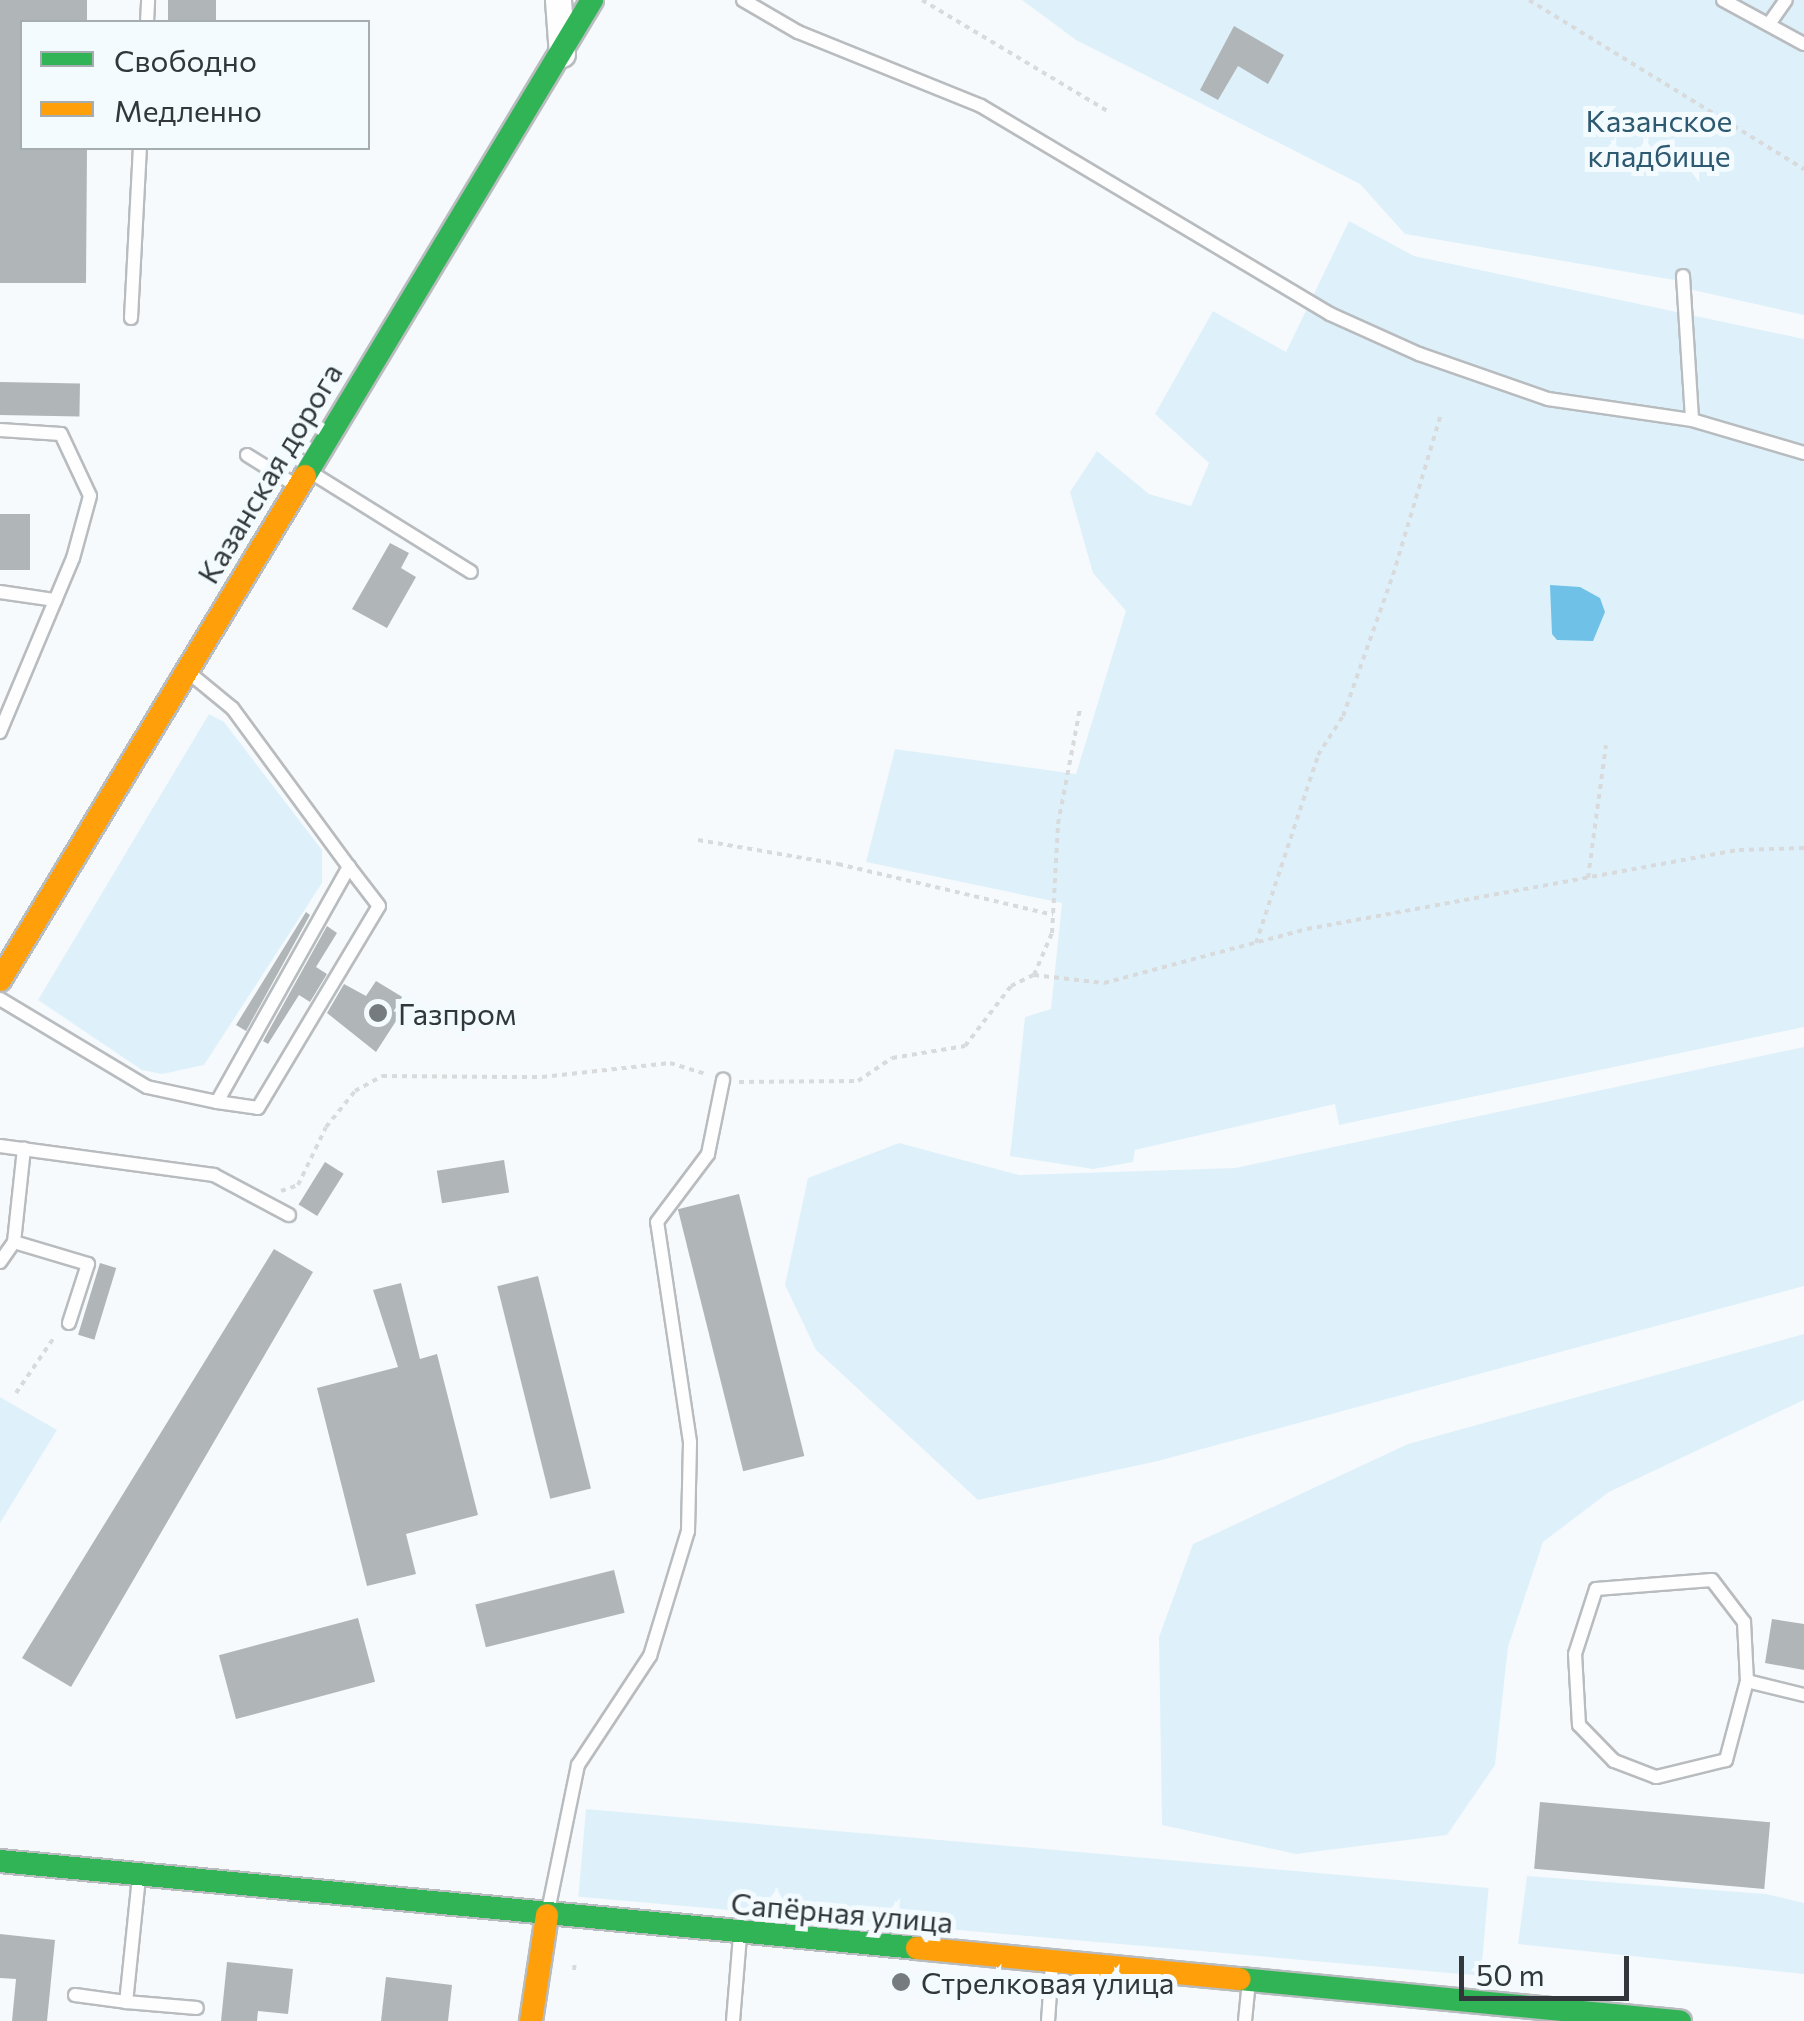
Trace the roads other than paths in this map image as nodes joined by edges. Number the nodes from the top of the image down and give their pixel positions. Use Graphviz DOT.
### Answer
graph roads {
  1 [pos="558,0"];
  2 [pos="592,0"];
  3 [pos="743,0"];
  4 [pos="1722,0"];
  5 [pos="1786,0"];
  6 [pos="1769,24"];
  7 [pos="1804,44"];
  8 [pos="562,54"];
  9 [pos="140,150"];
  10 [pos="1683,276"];
  11 [pos="131,318"];
  12 [pos="1692,420"];
  13 [pos="0,430"];
  14 [pos="1804,453"];
  15 [pos="247,455"];
  16 [pos="300,476"];
  17 [pos="471,572"];
  18 [pos="0,592"];
  19 [pos="55,600"];
  20 [pos="185,670"];
  21 [pos="0,732"];
  22 [pos="349,867"];
  23 [pos="0,980"];
  24 [pos="0,999"];
  25 [pos="723,1080"];
  26 [pos="216,1102"];
  27 [pos="0,1146"];
  28 [pos="24,1150"];
  29 [pos="289,1216"];
  30 [pos="14,1242"];
  31 [pos="0,1262"];
  32 [pos="70,1323"];
  33 [pos="1747,1681"];
  34 [pos="1804,1695"];
  35 [pos="0,1861"];
  36 [pos="139,1874"];
  37 [pos="547,1916"];
  38 [pos="740,1934"];
  39 [pos="1052,1962"];
  40 [pos="1250,1978"];
  41 [pos="75,1996"];
  42 [pos="126,2002"];
  43 [pos="197,2008"];
  44 [pos="531,2021"];
  45 [pos="732,2021"];
  46 [pos="1048,2021"];
  47 [pos="1246,2021"];
  48 [pos="1680,2021"];
  1 -- 8 [label="street"];
  2 -- 8 [label="street, Казанская дорога"];
  3 -- 12 [label="lane"];
  4 -- 6 [label="lane"];
  5 -- 6 [label="lane"];
  6 -- 7 [label="lane"];
  8 -- 16 [label="street, Казанская дорога"];
  9 -- 11 [label="lane"];
  10 -- 12 [label="lane"];
  12 -- 14 [label="lane"];
  13 -- 19 [label="lane"];
  15 -- 16 [label="lane"];
  16 -- 17 [label="lane"];
  16 -- 20 [label="street, Казанская дорога"];
  18 -- 19 [label="lane"];
  19 -- 21 [label="lane"];
  20 -- 22 [label="lane"];
  20 -- 23 [label="street, Казанская дорога"];
  22 -- 26 [label="lane"];
  22 -- 26 [label="lane"];
  24 -- 26 [label="lane"];
  25 -- 37 [label="lane"];
  27 -- 28 [label="lane"];
  28 -- 29 [label="lane"];
  28 -- 30 [label="lane"];
  30 -- 31 [label="lane"];
  30 -- 32 [label="lane"];
  33 -- 33 [label="lane"];
  33 -- 34 [label="lane"];
  35 -- 36 [label="street, Сапёрная улица"];
  36 -- 37 [label="street, Сапёрная улица"];
  36 -- 42 [label="lane"];
  37 -- 38 [label="street, Сапёрная улица"];
  37 -- 44 [label="street"];
  38 -- 39 [label="street, Сапёрная улица"];
  38 -- 45 [label="lane"];
  39 -- 40 [label="street, Сапёрная улица"];
  39 -- 46 [label="lane"];
  40 -- 47 [label="lane"];
  40 -- 48 [label="street, Сапёрная улица"];
  41 -- 42 [label="lane"];
  42 -- 43 [label="lane"];
}
